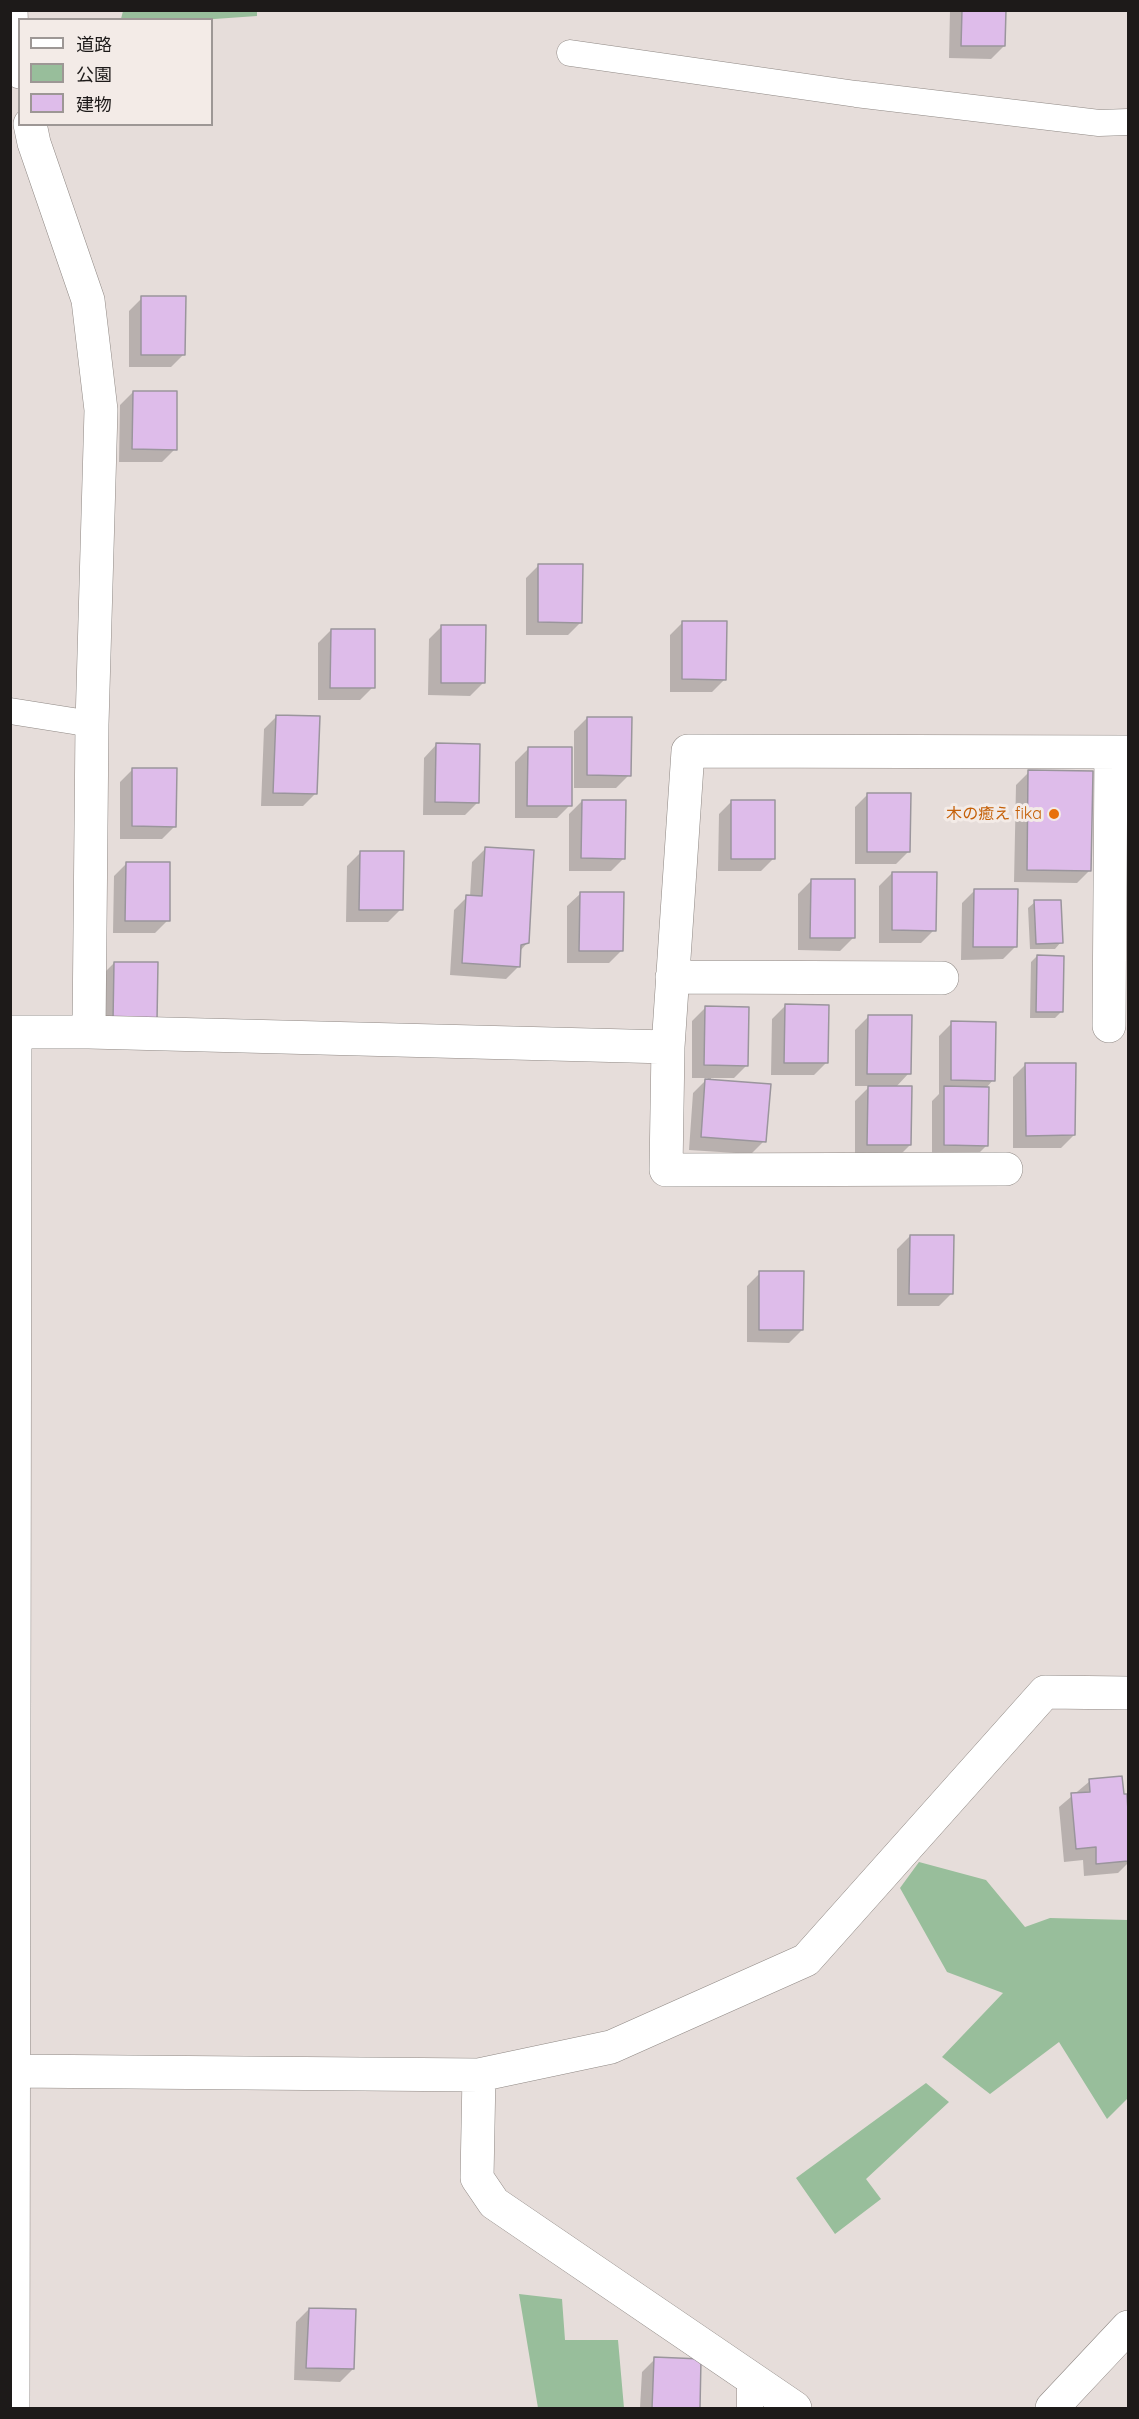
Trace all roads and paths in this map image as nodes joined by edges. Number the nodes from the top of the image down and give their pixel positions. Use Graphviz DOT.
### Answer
graph roads {
  1 [pos="11,10"];
  2 [pos="570,53"];
  3 [pos="18,63"];
  4 [pos="1128,122"];
  5 [pos="30,126"];
  6 [pos="10,711"];
  7 [pos="92,723"];
  8 [pos="1120,752"];
  9 [pos="672,977"];
  10 [pos="942,978"];
  11 [pos="1109,1026"];
  12 [pos="13,1032"];
  13 [pos="89,1032"];
  14 [pos="668,1047"];
  15 [pos="1006,1169"];
  16 [pos="1128,1693"];
  17 [pos="13,2071"];
  18 [pos="479,2074"];
  19 [pos="1128,2327"];
  20 [pos="750,2393"];
  21 [pos="13,2409"];
  22 [pos="795,2409"];
  23 [pos="1052,2409"];
  1 -- 3 [label="street"];
  2 -- 4 [label="lane"];
  5 -- 7 [label="street"];
  6 -- 7 [label="lane"];
  7 -- 13 [label="street"];
  8 -- 9 [label="street"];
  8 -- 11 [label="street"];
  9 -- 10 [label="street"];
  9 -- 14 [label="street"];
  12 -- 13 [label="street"];
  12 -- 17 [label="street"];
  13 -- 14 [label="street"];
  14 -- 15 [label="street"];
  16 -- 18 [label="street"];
  17 -- 18 [label="street"];
  17 -- 21 [label="street"];
  18 -- 20 [label="street"];
  19 -- 23 [label="street"];
  20 -- 22 [label="street"];
}
